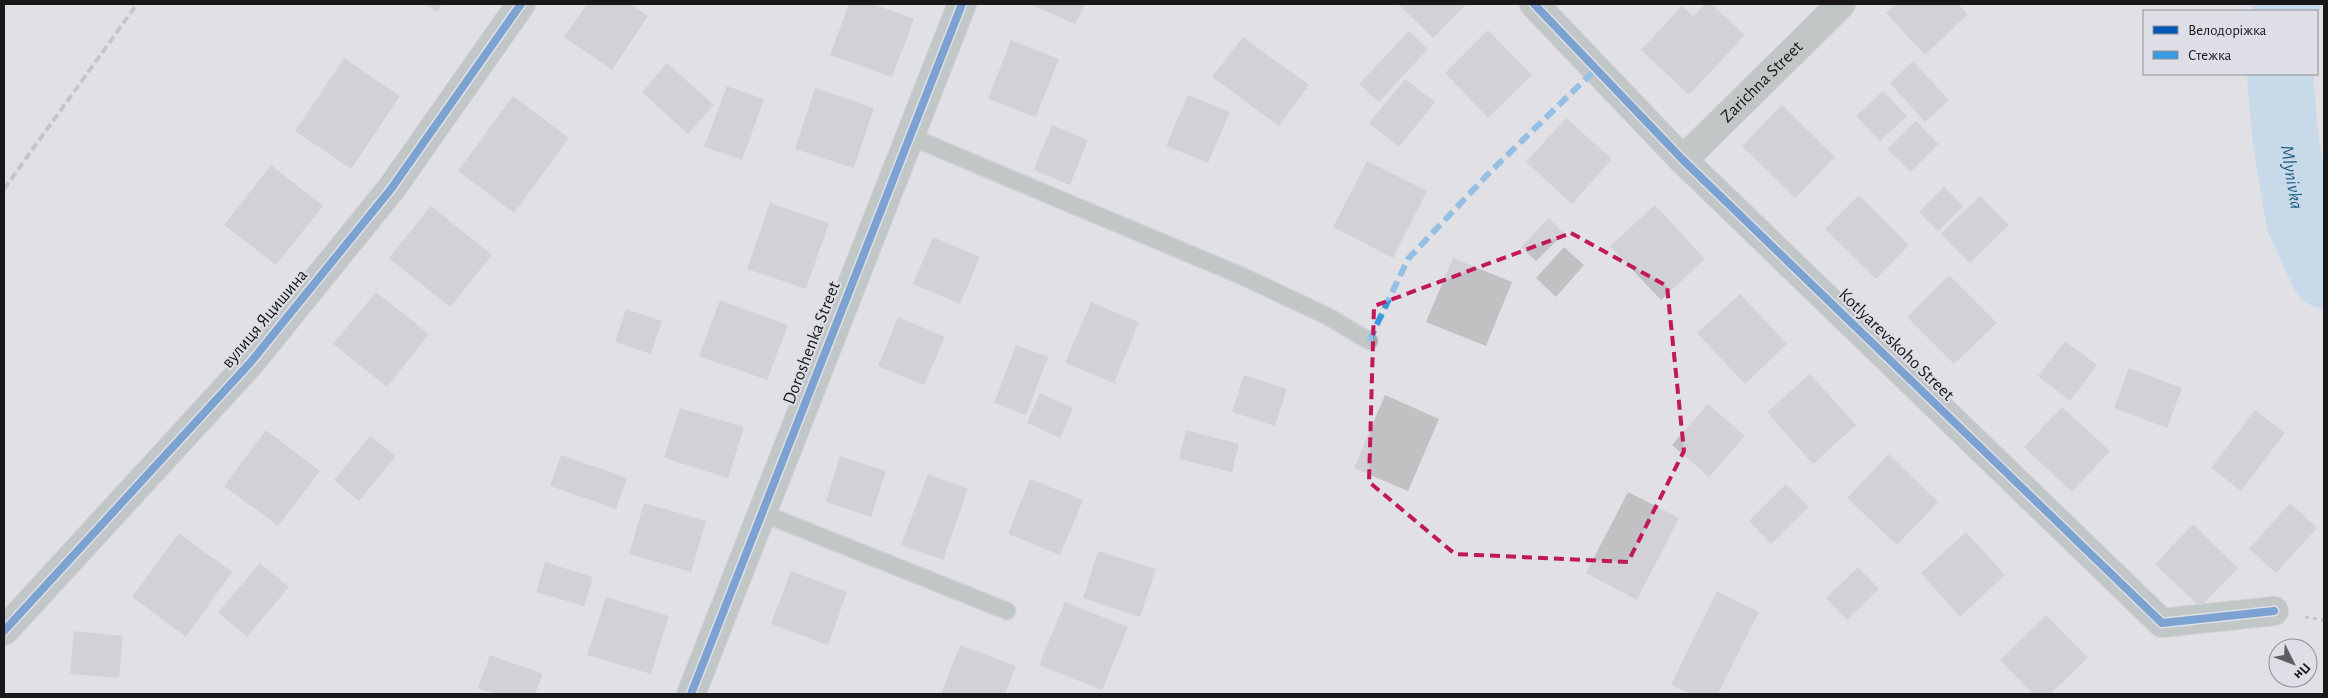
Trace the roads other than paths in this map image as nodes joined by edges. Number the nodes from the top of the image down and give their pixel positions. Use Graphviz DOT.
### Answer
graph roads {
  1 [pos="522,4"];
  2 [pos="962,4"];
  3 [pos="1534,4"];
  4 [pos="1841,4"];
  5 [pos="909,136"];
  6 [pos="1683,160"];
  7 [pos="1369,341"];
  8 [pos="762,513"];
  9 [pos="1007,611"];
  10 [pos="2274,611"];
  11 [pos="4,630"];
  12 [pos="691,694"];
  1 -- 11 [label="street, вулиця Яцишина"];
  2 -- 5 [label="street, Doroshenka Street"];
  3 -- 6 [label="street, Kotlyarevskoho Street"];
  4 -- 6 [label="street, Zarichna Street"];
  5 -- 7 [label="lane"];
  5 -- 8 [label="street, Doroshenka Street"];
  6 -- 10 [label="street, Kotlyarevskoho Street"];
  8 -- 9 [label="lane"];
  8 -- 12 [label="street, Doroshenka Street"];
}
